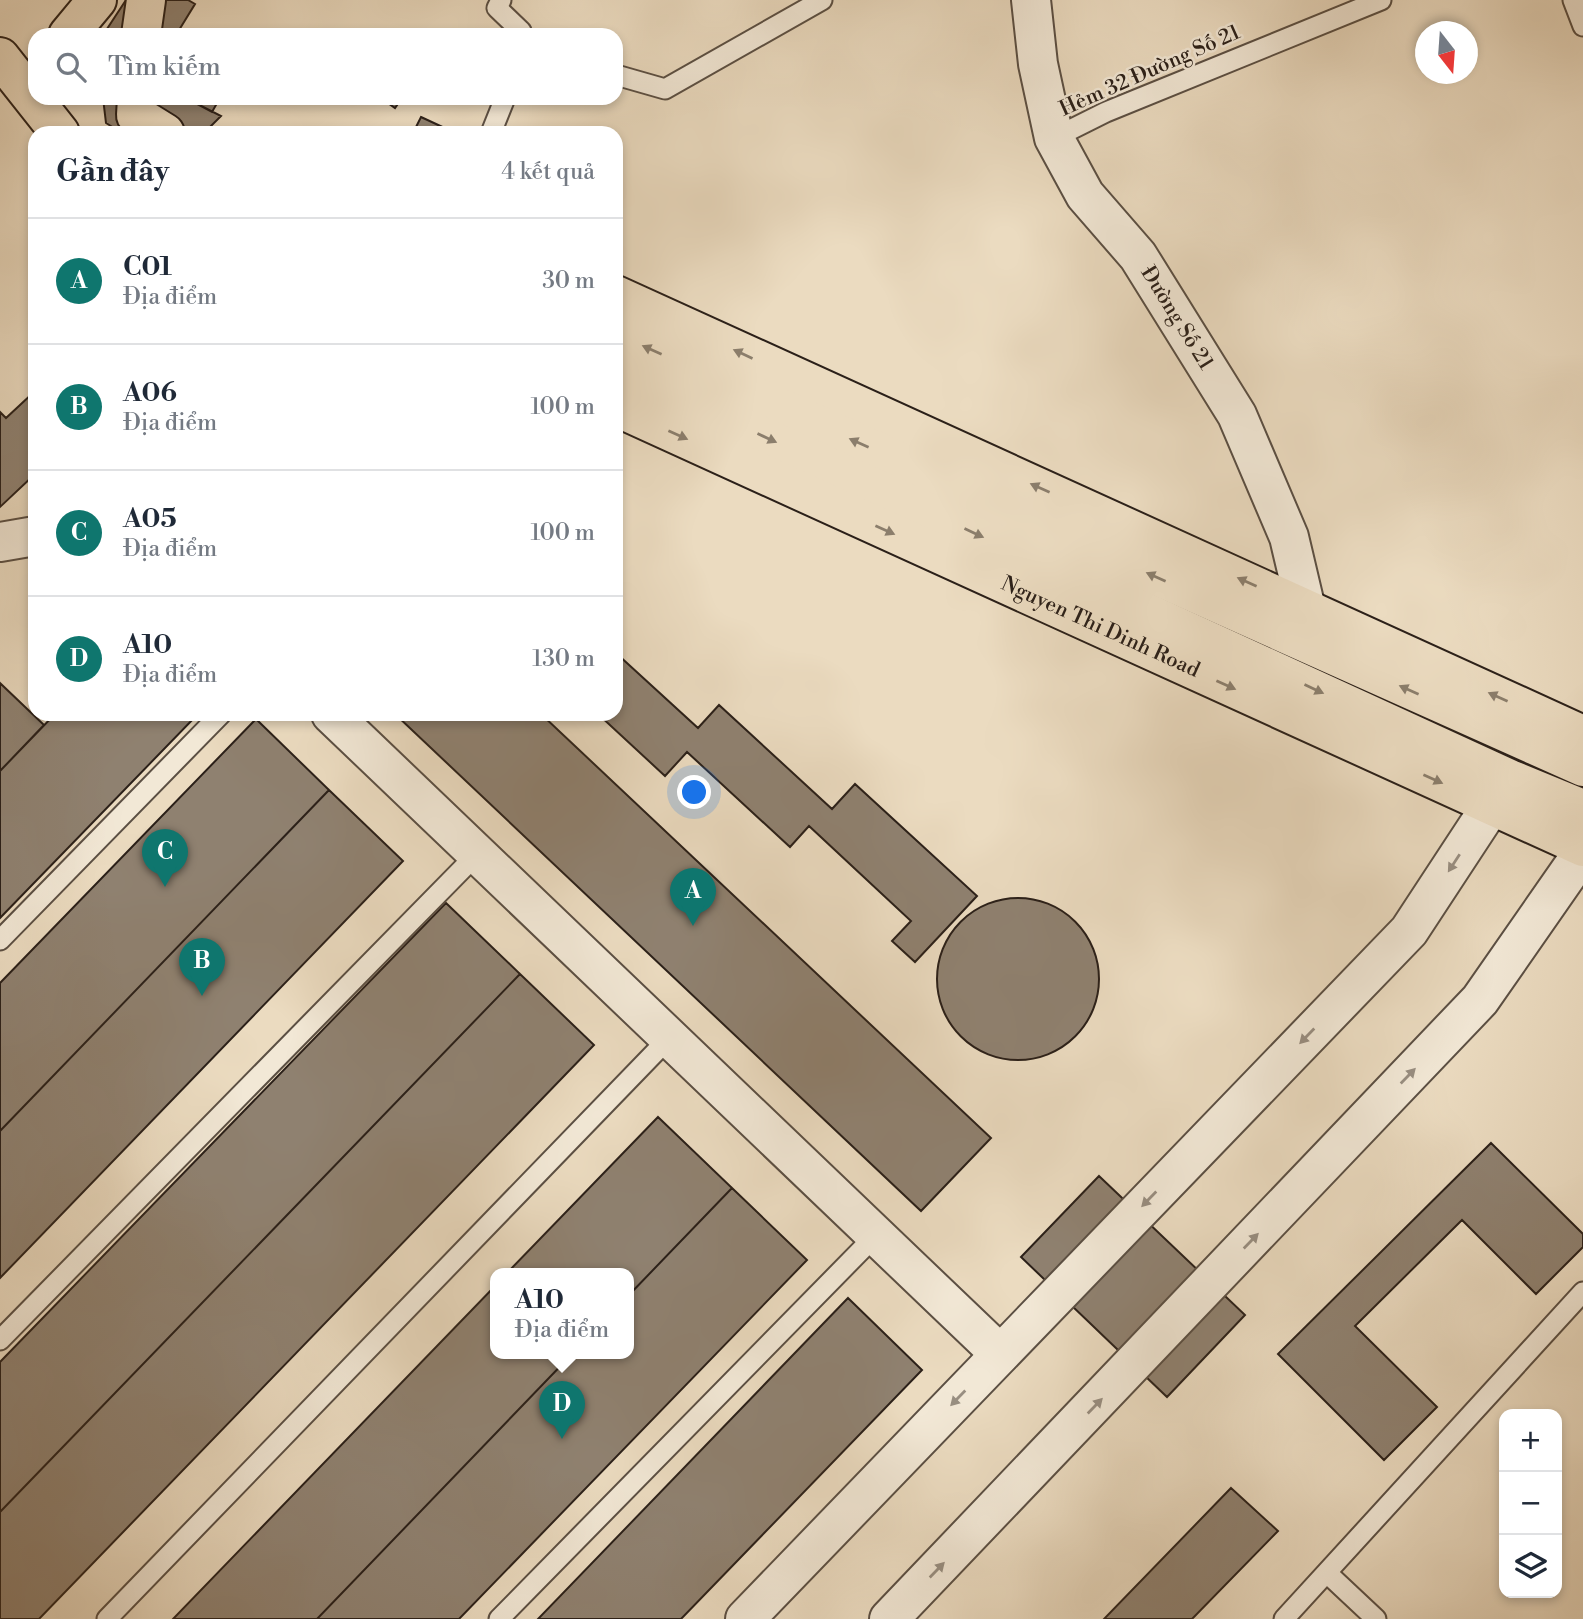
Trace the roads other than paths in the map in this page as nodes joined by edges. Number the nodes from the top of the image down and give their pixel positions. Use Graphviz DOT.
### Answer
graph roads {
  1 [pos="97,0"];
  2 [pos="146,0"];
  3 [pos="501,0"];
  4 [pos="822,0"];
  5 [pos="1031,0"];
  6 [pos="1381,0"];
  7 [pos="1573,0"];
  8 [pos="1583,26"];
  9 [pos="74,28"];
  10 [pos="142,28"];
  11 [pos="519,28"];
  12 [pos="0,57"];
  13 [pos="623,77"];
  14 [pos="28,78"];
  15 [pos="44,105"];
  16 [pos="137,105"];
  17 [pos="502,105"];
  18 [pos="56,126"];
  19 [pos="154,126"];
  20 [pos="494,126"];
  21 [pos="1054,138"];
  22 [pos="623,298"];
  23 [pos="623,337"];
  24 [pos="623,372"];
  25 [pos="623,410"];
  26 [pos="28,537"];
  27 [pos="0,542"];
  28 [pos="1308,628"];
  29 [pos="214,721"];
  30 [pos="338,721"];
  31 [pos="1538,731"];
  32 [pos="1583,735"];
  33 [pos="1583,767"];
  34 [pos="1501,792"];
  35 [pos="1583,809"];
  36 [pos="1583,847"];
  37 [pos="1583,852"];
  38 [pos="477,854"];
  39 [pos="0,940"];
  40 [pos="669,1038"];
  41 [pos="876,1235"];
  42 [pos="1583,1293"];
  43 [pos="0,1340"];
  44 [pos="1000,1354"];
  45 [pos="1327,1573"];
  46 [pos="107,1619"];
  47 [pos="499,1619"];
  48 [pos="745,1619"];
  49 [pos="890,1619"];
  50 [pos="1284,1619"];
  51 [pos="1376,1619"];
  1 -- 9 [label="main road"];
  2 -- 10 [label="main road"];
  3 -- 11 [label="lane"];
  4 -- 13 [label="lane"];
  5 -- 21 [label="street, Đường Số 21"];
  6 -- 21 [label="lane, Hẻm 32 Đường Số 21"];
  7 -- 8 [label="lane"];
  12 -- 14 [label="main road"];
  15 -- 18 [label="main road"];
  16 -- 19 [label="main road"];
  17 -- 20 [label="lane"];
  21 -- 28 [label="street, Đường Số 21"];
  28 -- 22 [label="main road, one-way"];
  28 -- 23 [label="main road, one-way"];
  24 -- 34 [label="main road, Nguyen Thi Dinh Road, one-way"];
  25 -- 34 [label="main road, Nguyen Thi Dinh Road, one-way"];
  26 -- 27 [label="street"];
  31 -- 28 [label="main road, one-way"];
  29 -- 39 [label="lane"];
  30 -- 38 [label="street"];
  31 -- 32 [label="main road"];
  31 -- 33 [label="main road"];
  31 -- 34 [label="main road"];
  34 -- 35 [label="main road, Nguyen Thi Dinh Road"];
  34 -- 36 [label="main road, Nguyen Thi Dinh Road"];
  34 -- 44 [label="street, one-way"];
  49 -- 37 [label="street, one-way"];
  38 -- 40 [label="street"];
  38 -- 43 [label="lane"];
  40 -- 41 [label="street"];
  40 -- 46 [label="lane"];
  41 -- 44 [label="street"];
  41 -- 47 [label="lane"];
  42 -- 45 [label="lane"];
  44 -- 48 [label="street, one-way"];
  45 -- 50 [label="lane"];
  45 -- 51 [label="lane"];
}
